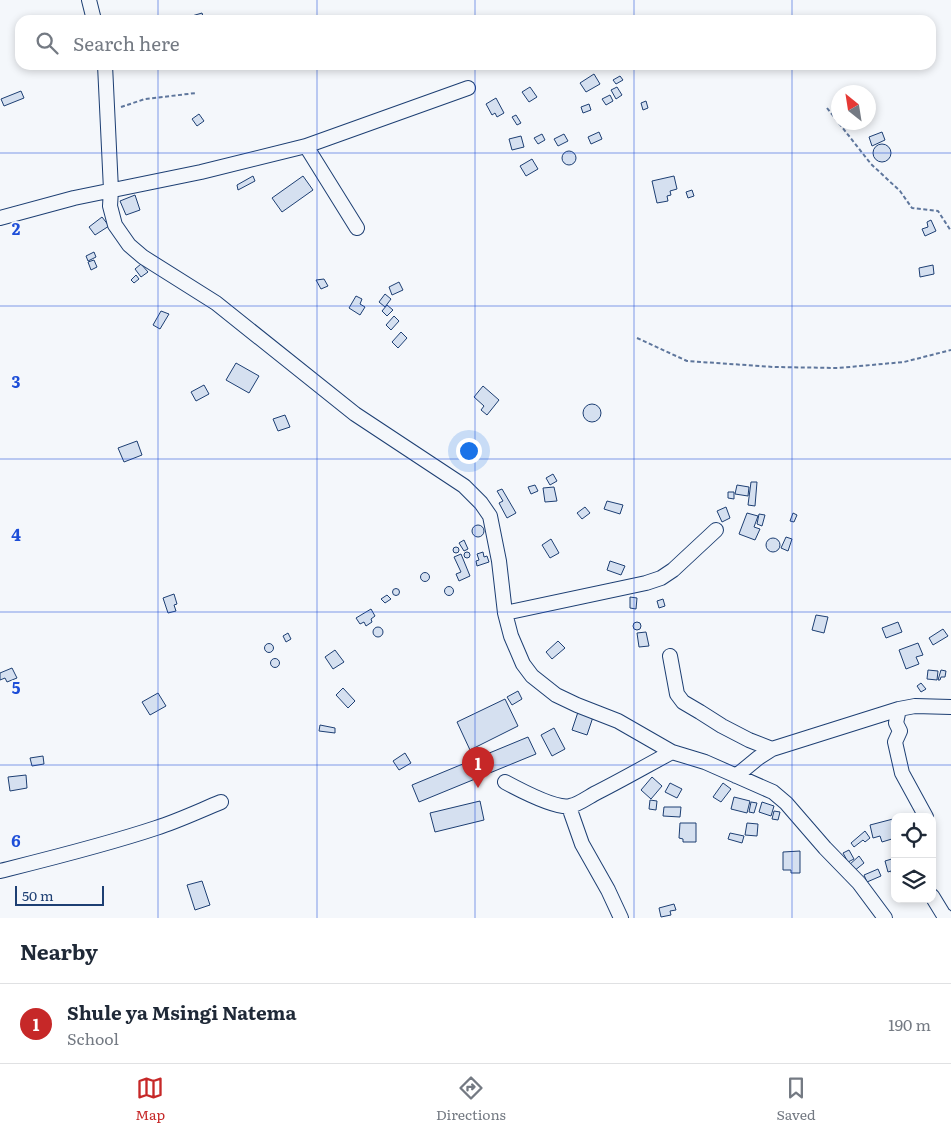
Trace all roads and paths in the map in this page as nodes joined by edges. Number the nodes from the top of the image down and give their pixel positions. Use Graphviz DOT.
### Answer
graph roads {
  1 [pos="89,0"];
  2 [pos="93,15"];
  3 [pos="105,70"];
  4 [pos="468,88"];
  5 [pos="196,93"];
  6 [pos="827,108"];
  7 [pos="106,111"];
  8 [pos="306,146"];
  9 [pos="111,190"];
  10 [pos="0,218"];
  11 [pos="357,228"];
  12 [pos="951,231"];
  13 [pos="637,338"];
  14 [pos="951,350"];
  15 [pos="716,530"];
  16 [pos="505,613"];
  17 [pos="670,656"];
  18 [pos="951,707"];
  19 [pos="899,709"];
  20 [pos="772,749"];
  21 [pos="672,752"];
  22 [pos="736,776"];
  23 [pos="505,782"];
  24 [pos="221,802"];
  25 [pos="569,806"];
  26 [pos="924,813"];
  27 [pos="0,871"];
  28 [pos="936,903"];
  29 [pos="621,918"];
  30 [pos="885,918"];
  31 [pos="948,918"];
  1 -- 2 [label="street"];
  3 -- 7 [label="street"];
  4 -- 8 [label="street"];
  5 -- 7 [label="path"];
  6 -- 12 [label="path"];
  7 -- 9 [label="street"];
  8 -- 9 [label="street"];
  8 -- 11 [label="street"];
  9 -- 10 [label="street"];
  9 -- 16 [label="street"];
  13 -- 14 [label="path"];
  15 -- 16 [label="street"];
  16 -- 21 [label="street"];
  17 -- 20 [label="street"];
  18 -- 19 [label="street"];
  19 -- 20 [label="street"];
  19 -- 26 [label="street"];
  20 -- 22 [label="street"];
  21 -- 22 [label="street"];
  21 -- 25 [label="street"];
  22 -- 30 [label="street"];
  23 -- 25 [label="street"];
  24 -- 27 [label="street"];
  25 -- 29 [label="street"];
  28 -- 31 [label="street"];
}
